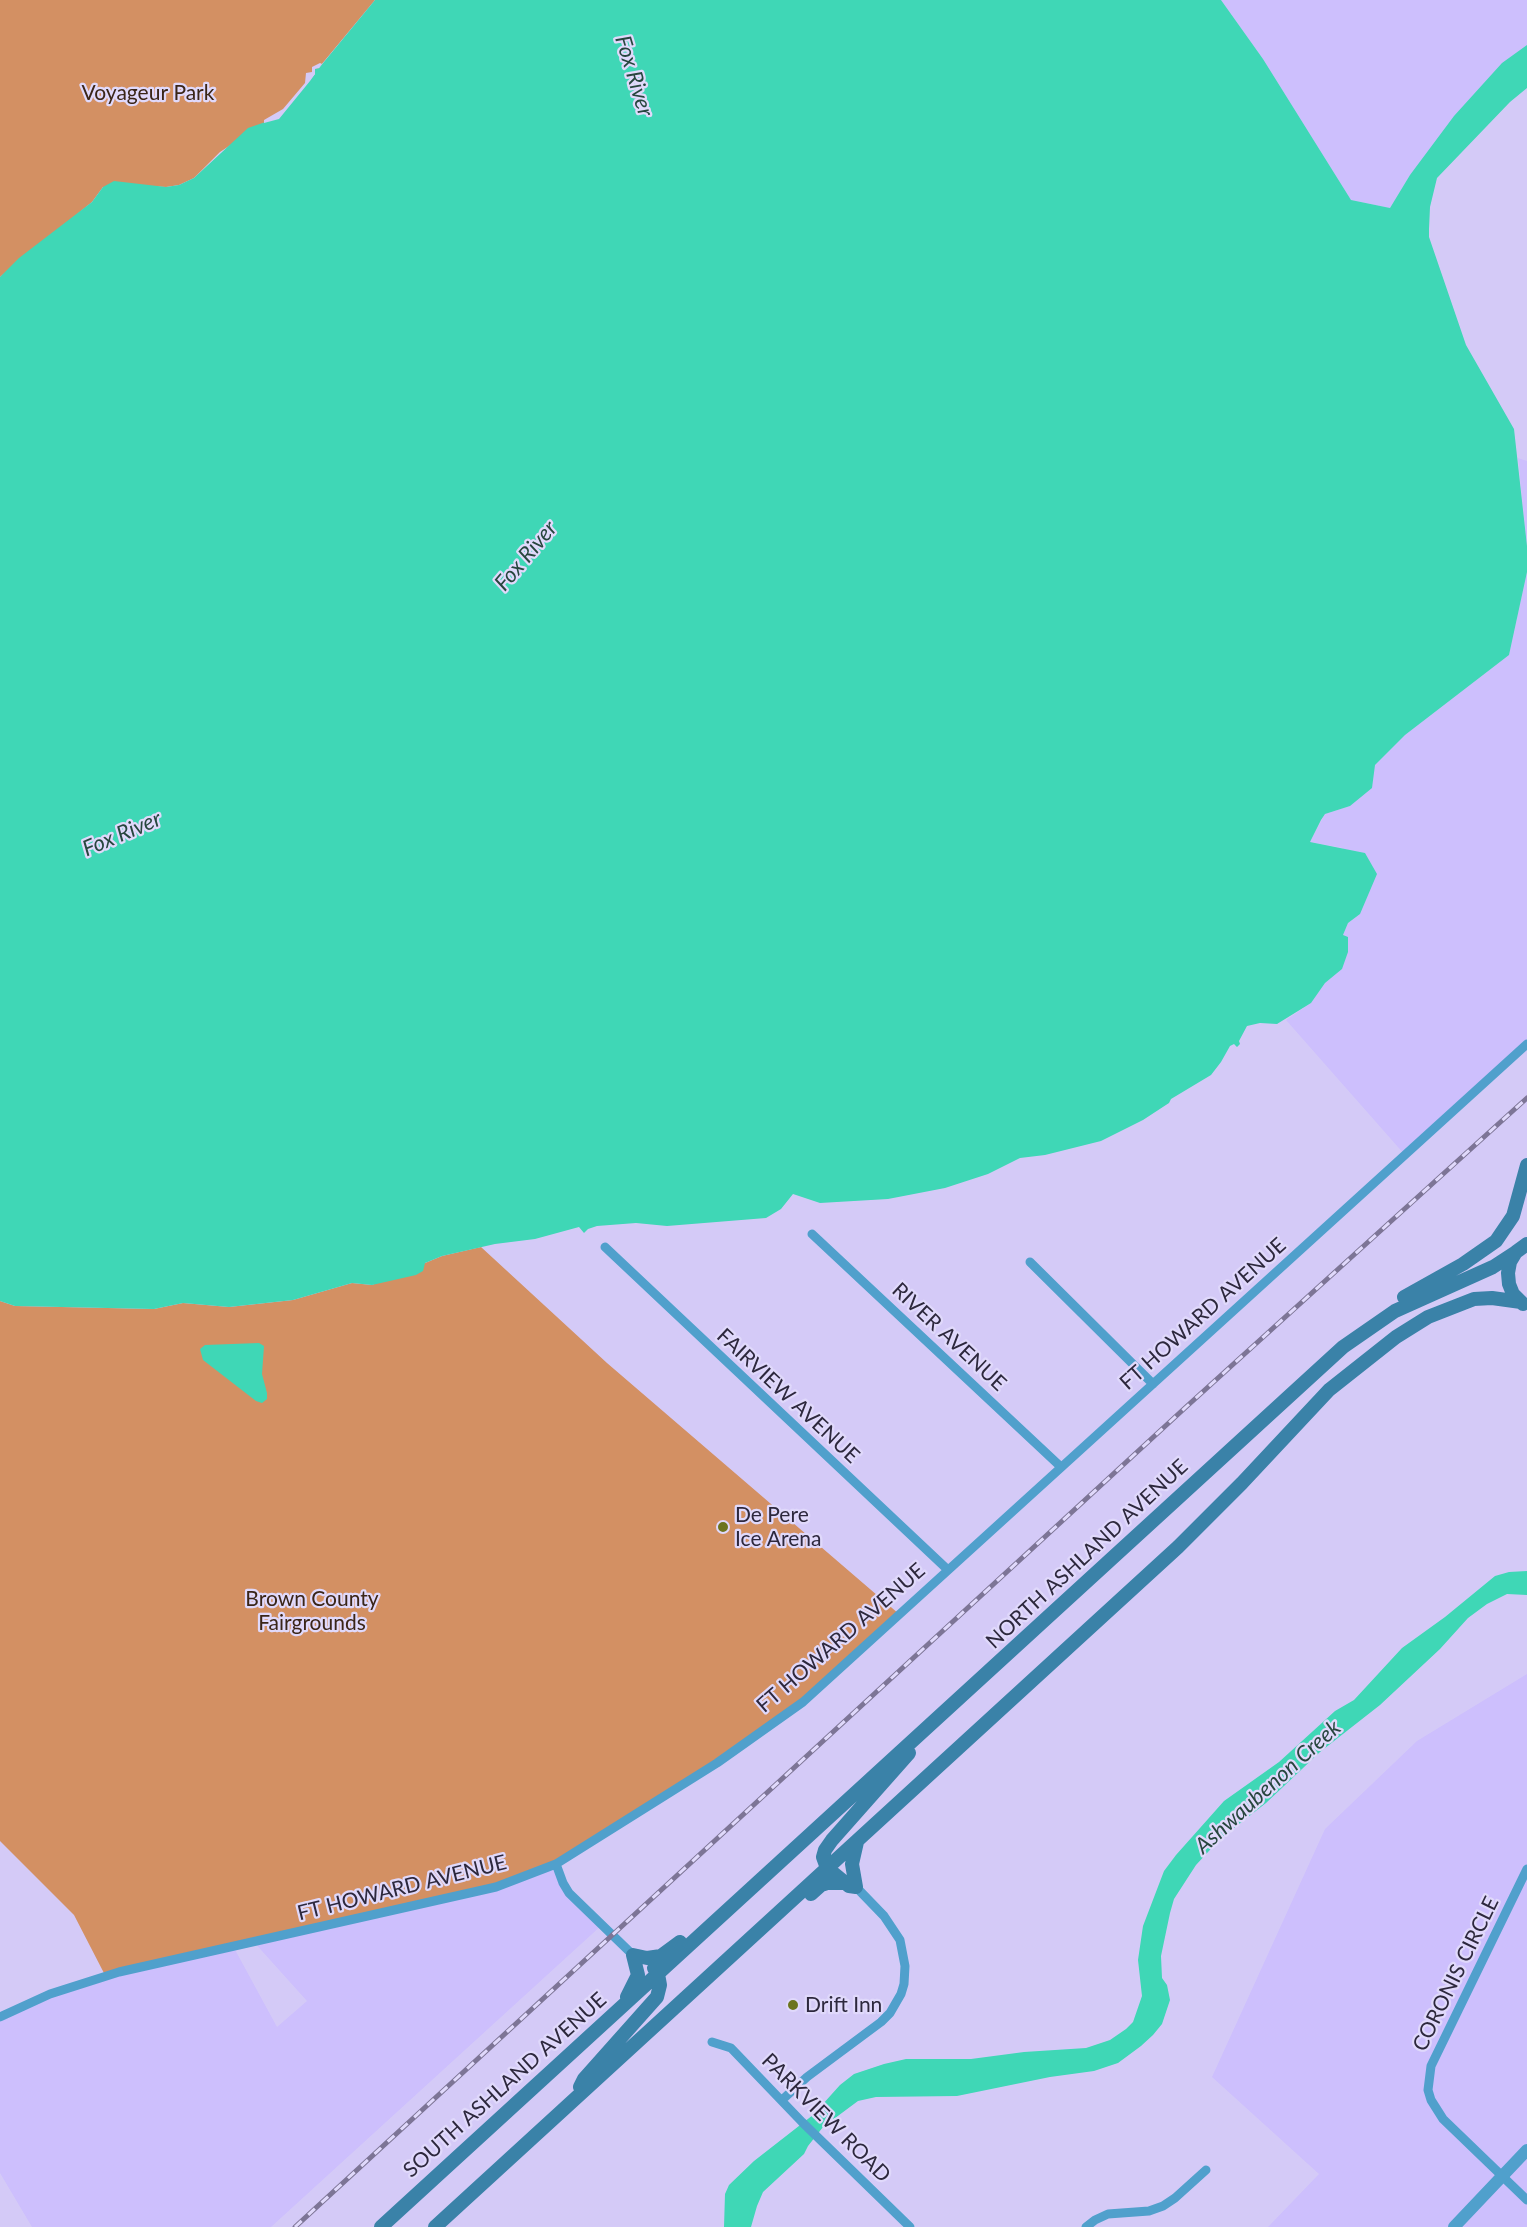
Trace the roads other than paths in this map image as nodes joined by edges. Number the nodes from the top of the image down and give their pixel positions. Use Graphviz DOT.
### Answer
graph roads {
  1 [pos="1527,1044"];
  2 [pos="1527,1166"];
  3 [pos="812,1234"];
  4 [pos="1522,1245"];
  5 [pos="604,1247"];
  6 [pos="1030,1262"];
  7 [pos="1525,1306"];
  8 [pos="1395,1311"];
  9 [pos="1153,1384"];
  10 [pos="1061,1467"];
  11 [pos="948,1570"];
  12 [pos="928,1727"];
  13 [pos="849,1798"];
  14 [pos="858,1842"];
  15 [pos="556,1864"];
  16 [pos="827,1868"];
  17 [pos="1527,1869"];
  18 [pos="850,1885"];
  19 [pos="640,1956"];
  20 [pos="658,1974"];
  21 [pos="618,2011"];
  22 [pos="0,2017"];
  23 [pos="712,2042"];
  24 [pos="597,2079"];
  25 [pos="574,2099"];
  26 [pos="782,2100"];
  27 [pos="1527,2150"];
  28 [pos="1206,2170"];
  29 [pos="1502,2176"];
  30 [pos="1527,2200"];
  31 [pos="381,2227"];
  32 [pos="435,2227"];
  33 [pos="910,2227"];
  34 [pos="1086,2227"];
  35 [pos="1454,2227"];
  1 -- 9 [label="street, FT HOWARD AVENUE"];
  2 -- 8 [label="main road, NORTH ASHLAND AVENUE"];
  3 -- 10 [label="street, RIVER AVENUE"];
  4 -- 7 [label="main road"];
  4 -- 8 [label="main road"];
  5 -- 11 [label="street, FAIRVIEW AVENUE"];
  6 -- 9 [label="street"];
  7 -- 14 [label="main road"];
  8 -- 12 [label="main road, NORTH ASHLAND AVENUE"];
  9 -- 10 [label="street, FT HOWARD AVENUE"];
  10 -- 11 [label="street, FT HOWARD AVENUE"];
  11 -- 15 [label="street, FT HOWARD AVENUE"];
  12 -- 13 [label="main road, NORTH ASHLAND AVENUE"];
  12 -- 16 [label="main road"];
  13 -- 19 [label="main road"];
  13 -- 20 [label="main road, NORTH ASHLAND AVENUE"];
  14 -- 16 [label="main road"];
  14 -- 18 [label="main road"];
  15 -- 19 [label="street"];
  15 -- 22 [label="street, FT HOWARD AVENUE"];
  16 -- 18 [label="main road"];
  16 -- 24 [label="main road"];
  17 -- 29 [label="street, CORONIS CIRCLE"];
  18 -- 24 [label="main road"];
  18 -- 26 [label="street"];
  19 -- 20 [label="main road"];
  19 -- 21 [label="main road"];
  20 -- 21 [label="main road, SOUTH ASHLAND AVENUE"];
  20 -- 25 [label="main road"];
  21 -- 31 [label="main road, SOUTH ASHLAND AVENUE"];
  23 -- 26 [label="street, PARKVIEW ROAD"];
  24 -- 25 [label="main road"];
  25 -- 32 [label="main road"];
  26 -- 33 [label="street, PARKVIEW ROAD"];
  27 -- 29 [label="street"];
  28 -- 34 [label="street"];
  29 -- 30 [label="street, CORONIS CIRCLE"];
  29 -- 35 [label="street"];
}
